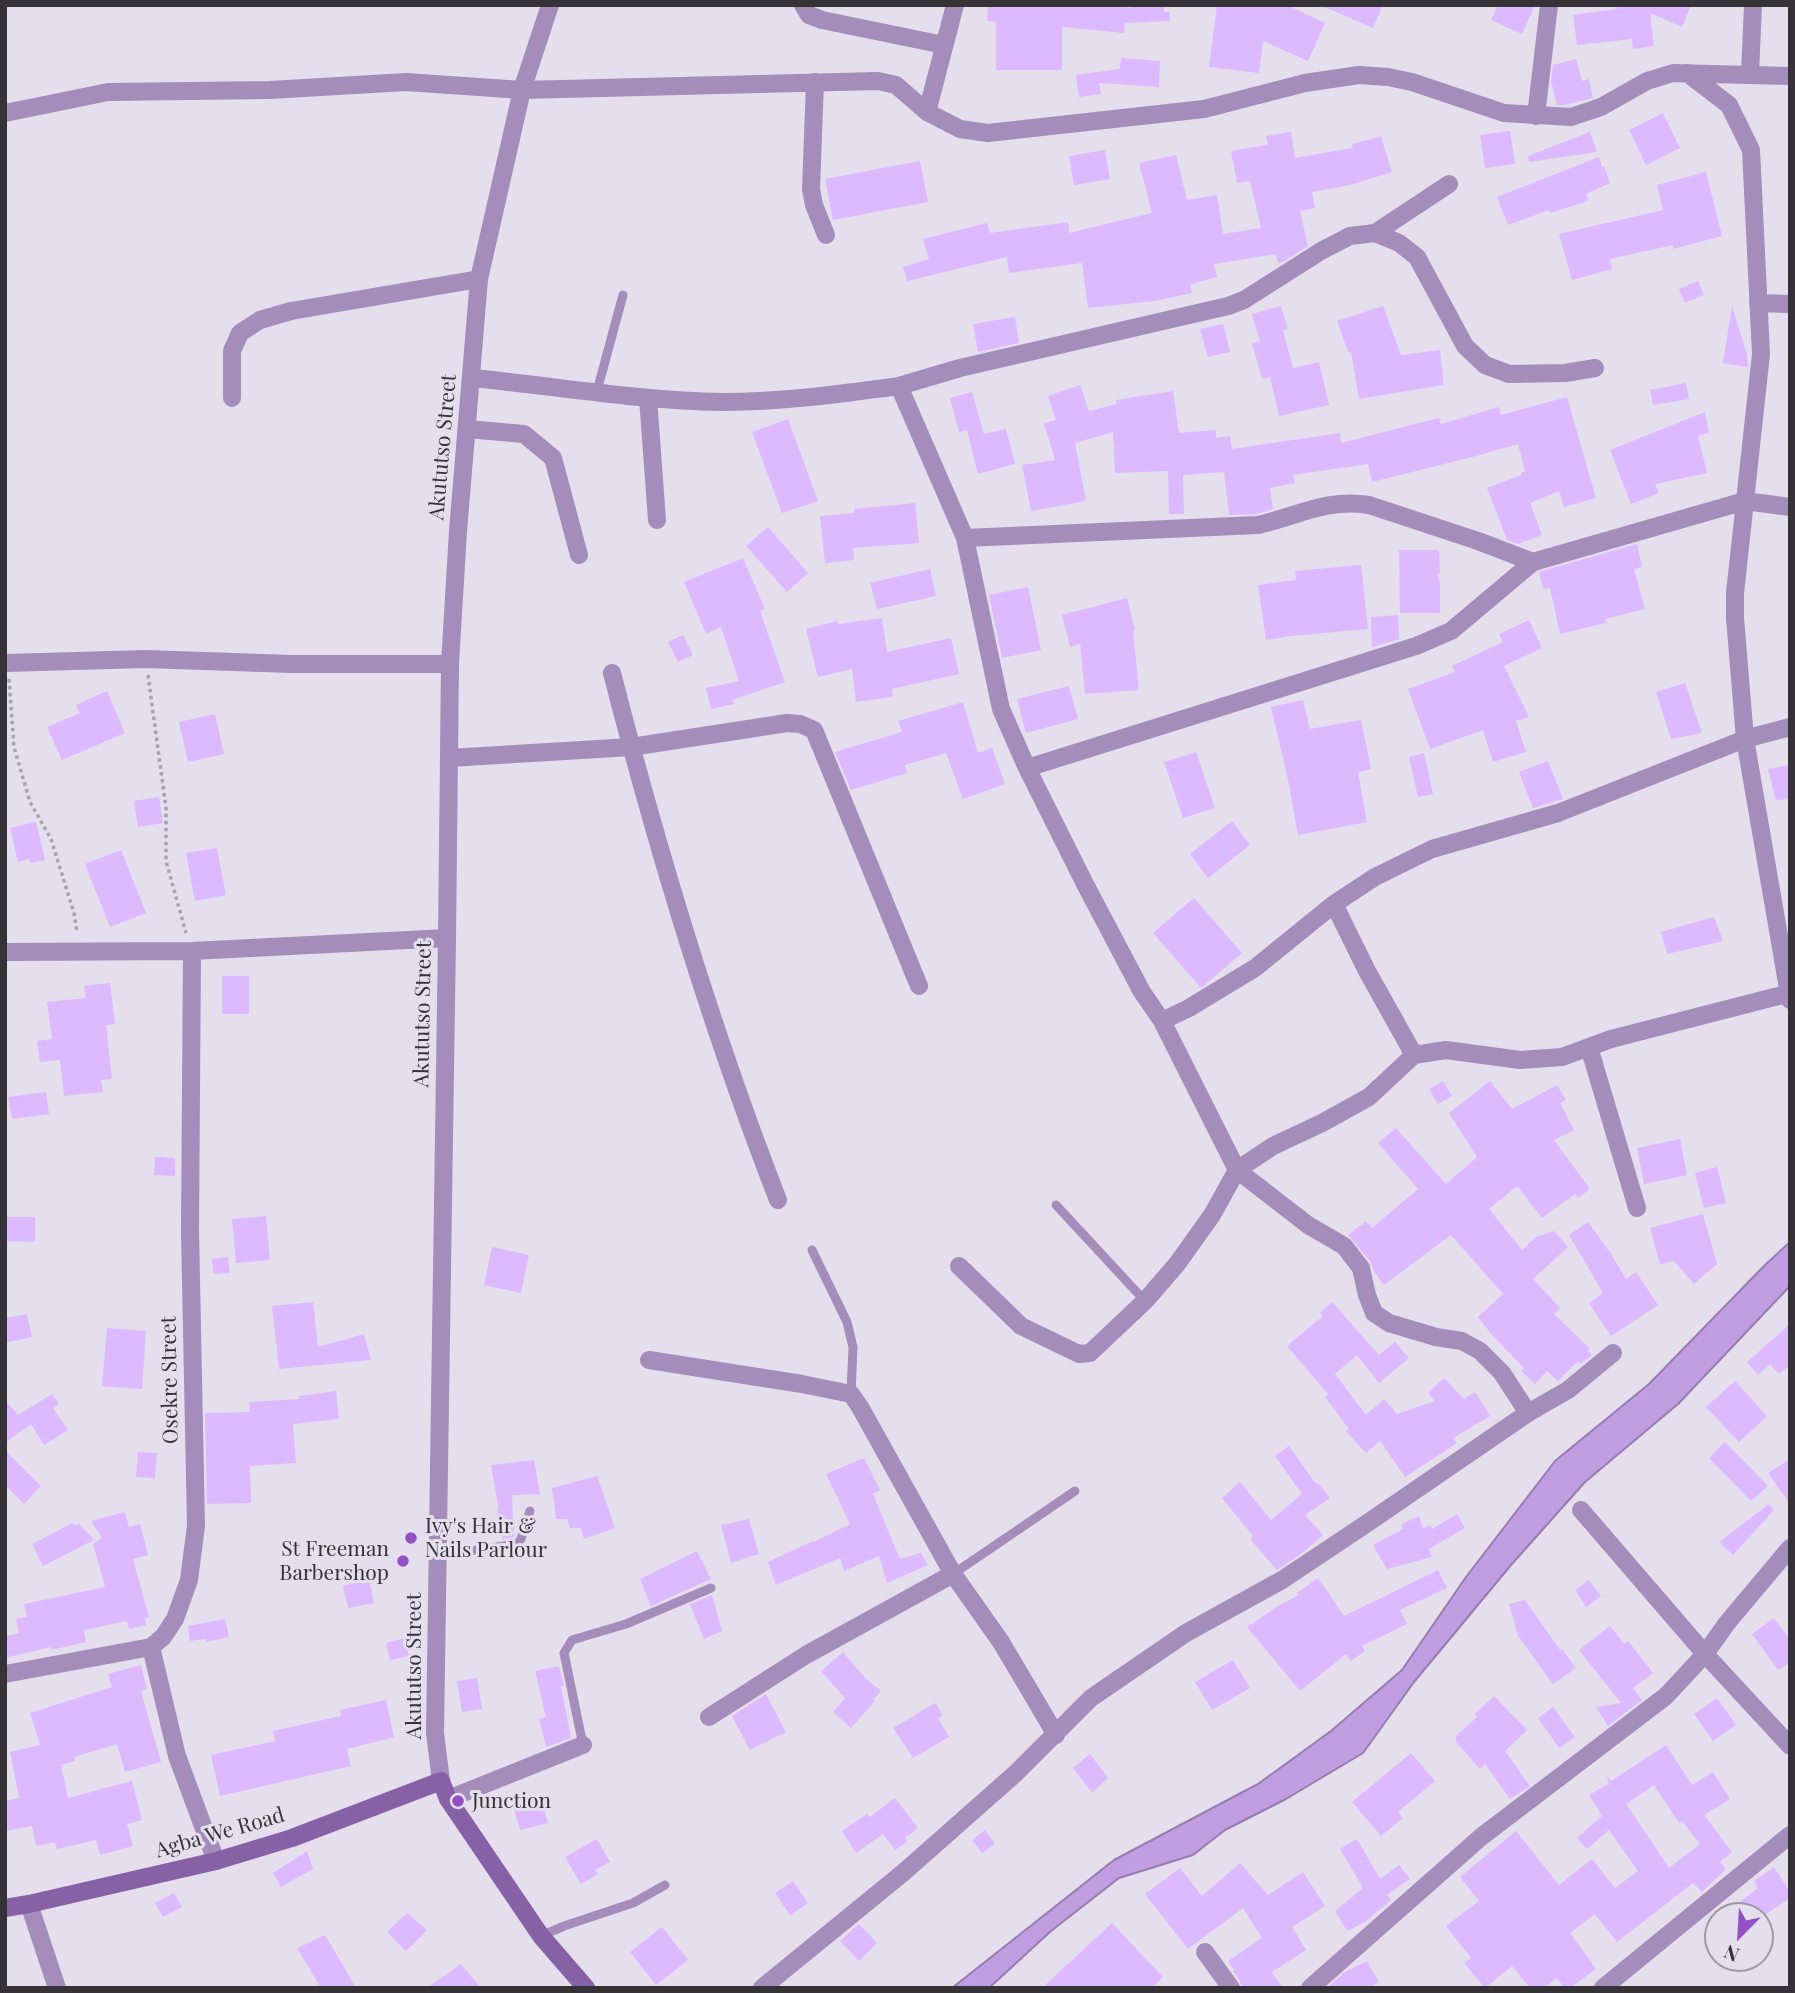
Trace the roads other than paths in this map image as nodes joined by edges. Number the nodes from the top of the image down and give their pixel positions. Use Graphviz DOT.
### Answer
graph roads {
  1 [pos="550,5"];
  2 [pos="803,5"];
  3 [pos="955,5"];
  4 [pos="1549,5"];
  5 [pos="1753,5"];
  6 [pos="944,45"];
  7 [pos="1687,73"];
  8 [pos="1751,74"];
  9 [pos="1790,76"];
  10 [pos="815,82"];
  11 [pos="522,90"];
  12 [pos="927,112"];
  13 [pos="5,113"];
  14 [pos="1536,116"];
  15 [pos="1449,184"];
  16 [pos="1375,233"];
  17 [pos="827,235"];
  18 [pos="479,279"];
  19 [pos="623,295"];
  20 [pos="1759,303"];
  21 [pos="1790,304"];
  22 [pos="1595,368"];
  23 [pos="472,379"];
  24 [pos="899,386"];
  25 [pos="597,391"];
  26 [pos="232,398"];
  27 [pos="648,398"];
  28 [pos="467,429"];
  29 [pos="1745,501"];
  30 [pos="1790,507"];
  31 [pos="657,520"];
  32 [pos="965,538"];
  33 [pos="579,555"];
  34 [pos="1533,562"];
  35 [pos="7,663"];
  36 [pos="450,664"];
  37 [pos="612,673"];
  38 [pos="1790,727"];
  39 [pos="1745,739"];
  40 [pos="631,747"];
  41 [pos="449,758"];
  42 [pos="1027,768"];
  43 [pos="1335,904"];
  44 [pos="447,938"];
  45 [pos="5,951"];
  46 [pos="191,951"];
  47 [pos="919,986"];
  48 [pos="1789,995"];
  49 [pos="1162,1021"];
  50 [pos="1589,1047"];
  51 [pos="1414,1055"];
  52 [pos="1237,1170"];
  53 [pos="778,1200"];
  54 [pos="1056,1205"];
  55 [pos="1637,1209"];
  56 [pos="812,1250"];
  57 [pos="959,1266"];
  58 [pos="1145,1301"];
  59 [pos="1613,1353"];
  60 [pos="649,1360"];
  61 [pos="851,1394"];
  62 [pos="1528,1413"];
  63 [pos="1075,1491"];
  64 [pos="1581,1510"];
  65 [pos="530,1511"];
  66 [pos="1790,1548"];
  67 [pos="437,1556"];
  68 [pos="953,1574"];
  69 [pos="711,1588"];
  70 [pos="151,1647"];
  71 [pos="1705,1654"];
  72 [pos="5,1674"];
  73 [pos="709,1717"];
  74 [pos="1056,1735"];
  75 [pos="583,1745"];
  76 [pos="1790,1746"];
  77 [pos="440,1780"];
  78 [pos="448,1799"];
  79 [pos="1790,1835"];
  80 [pos="216,1861"];
  81 [pos="665,1885"];
  82 [pos="29,1904"];
  83 [pos="5,1908"];
  84 [pos="541,1936"];
  85 [pos="1205,1952"];
  86 [pos="57,1988"];
  87 [pos="586,1988"];
  88 [pos="762,1988"];
  89 [pos="1231,1988"];
  90 [pos="1310,1988"];
  91 [pos="1603,1988"];
  1 -- 11 [label="street, Akututso Street"];
  2 -- 6 [label="street"];
  3 -- 6 [label="street"];
  4 -- 14 [label="street"];
  5 -- 8 [label="street"];
  6 -- 12 [label="street"];
  7 -- 8 [label="street"];
  7 -- 14 [label="street"];
  7 -- 20 [label="street"];
  8 -- 9 [label="street"];
  10 -- 11 [label="street"];
  10 -- 12 [label="street"];
  10 -- 17 [label="street"];
  11 -- 13 [label="street"];
  11 -- 18 [label="street, Akututso Street"];
  12 -- 14 [label="street"];
  15 -- 16 [label="street"];
  16 -- 22 [label="street"];
  16 -- 24 [label="street"];
  18 -- 23 [label="street, Akututso Street"];
  18 -- 26 [label="street"];
  19 -- 25 [label="lane"];
  20 -- 21 [label="street"];
  20 -- 29 [label="street"];
  23 -- 25 [label="street"];
  23 -- 28 [label="street, Akututso Street"];
  24 -- 27 [label="street"];
  24 -- 32 [label="street"];
  25 -- 27 [label="street"];
  27 -- 31 [label="street"];
  28 -- 33 [label="street"];
  28 -- 36 [label="street, Akututso Street"];
  29 -- 30 [label="street"];
  29 -- 34 [label="street"];
  29 -- 39 [label="street"];
  32 -- 34 [label="street"];
  32 -- 42 [label="street"];
  34 -- 42 [label="street"];
  35 -- 36 [label="street"];
  36 -- 41 [label="street, Akututso Street"];
  37 -- 40 [label="street"];
  38 -- 39 [label="street"];
  39 -- 43 [label="street"];
  39 -- 48 [label="street"];
  40 -- 41 [label="street"];
  40 -- 47 [label="street"];
  40 -- 53 [label="street"];
  41 -- 44 [label="street, Akututso Street"];
  42 -- 49 [label="street"];
  43 -- 49 [label="street"];
  43 -- 51 [label="street"];
  44 -- 46 [label="street"];
  44 -- 67 [label="street, Akututso Street"];
  45 -- 46 [label="street"];
  46 -- 70 [label="street, Osekre Street"];
  48 -- 50 [label="street"];
  49 -- 52 [label="street"];
  50 -- 51 [label="street"];
  50 -- 55 [label="street"];
  51 -- 52 [label="street"];
  52 -- 58 [label="street"];
  52 -- 62 [label="street"];
  54 -- 58 [label="lane"];
  56 -- 61 [label="lane"];
  57 -- 58 [label="street"];
  59 -- 62 [label="street"];
  60 -- 61 [label="street"];
  61 -- 68 [label="street"];
  62 -- 74 [label="street"];
  63 -- 68 [label="lane"];
  64 -- 71 [label="street"];
  65 -- 67 [label="lane"];
  66 -- 71 [label="street"];
  67 -- 77 [label="street, Akututso Street"];
  68 -- 73 [label="street"];
  68 -- 74 [label="street"];
  69 -- 75 [label="lane"];
  70 -- 72 [label="street"];
  70 -- 80 [label="street"];
  71 -- 76 [label="street"];
  71 -- 90 [label="street"];
  74 -- 88 [label="street"];
  75 -- 78 [label="street"];
  77 -- 78 [label="main road, Akututso Street"];
  77 -- 80 [label="main road, Agba We Road"];
  78 -- 84 [label="main road, Akututso Street"];
  79 -- 91 [label="street"];
  80 -- 82 [label="main road, Agba We Road"];
  81 -- 84 [label="lane"];
  82 -- 83 [label="main road, Agba We Road"];
  82 -- 86 [label="street"];
  84 -- 87 [label="main road, Akututso Street"];
  85 -- 89 [label="street"];
}
